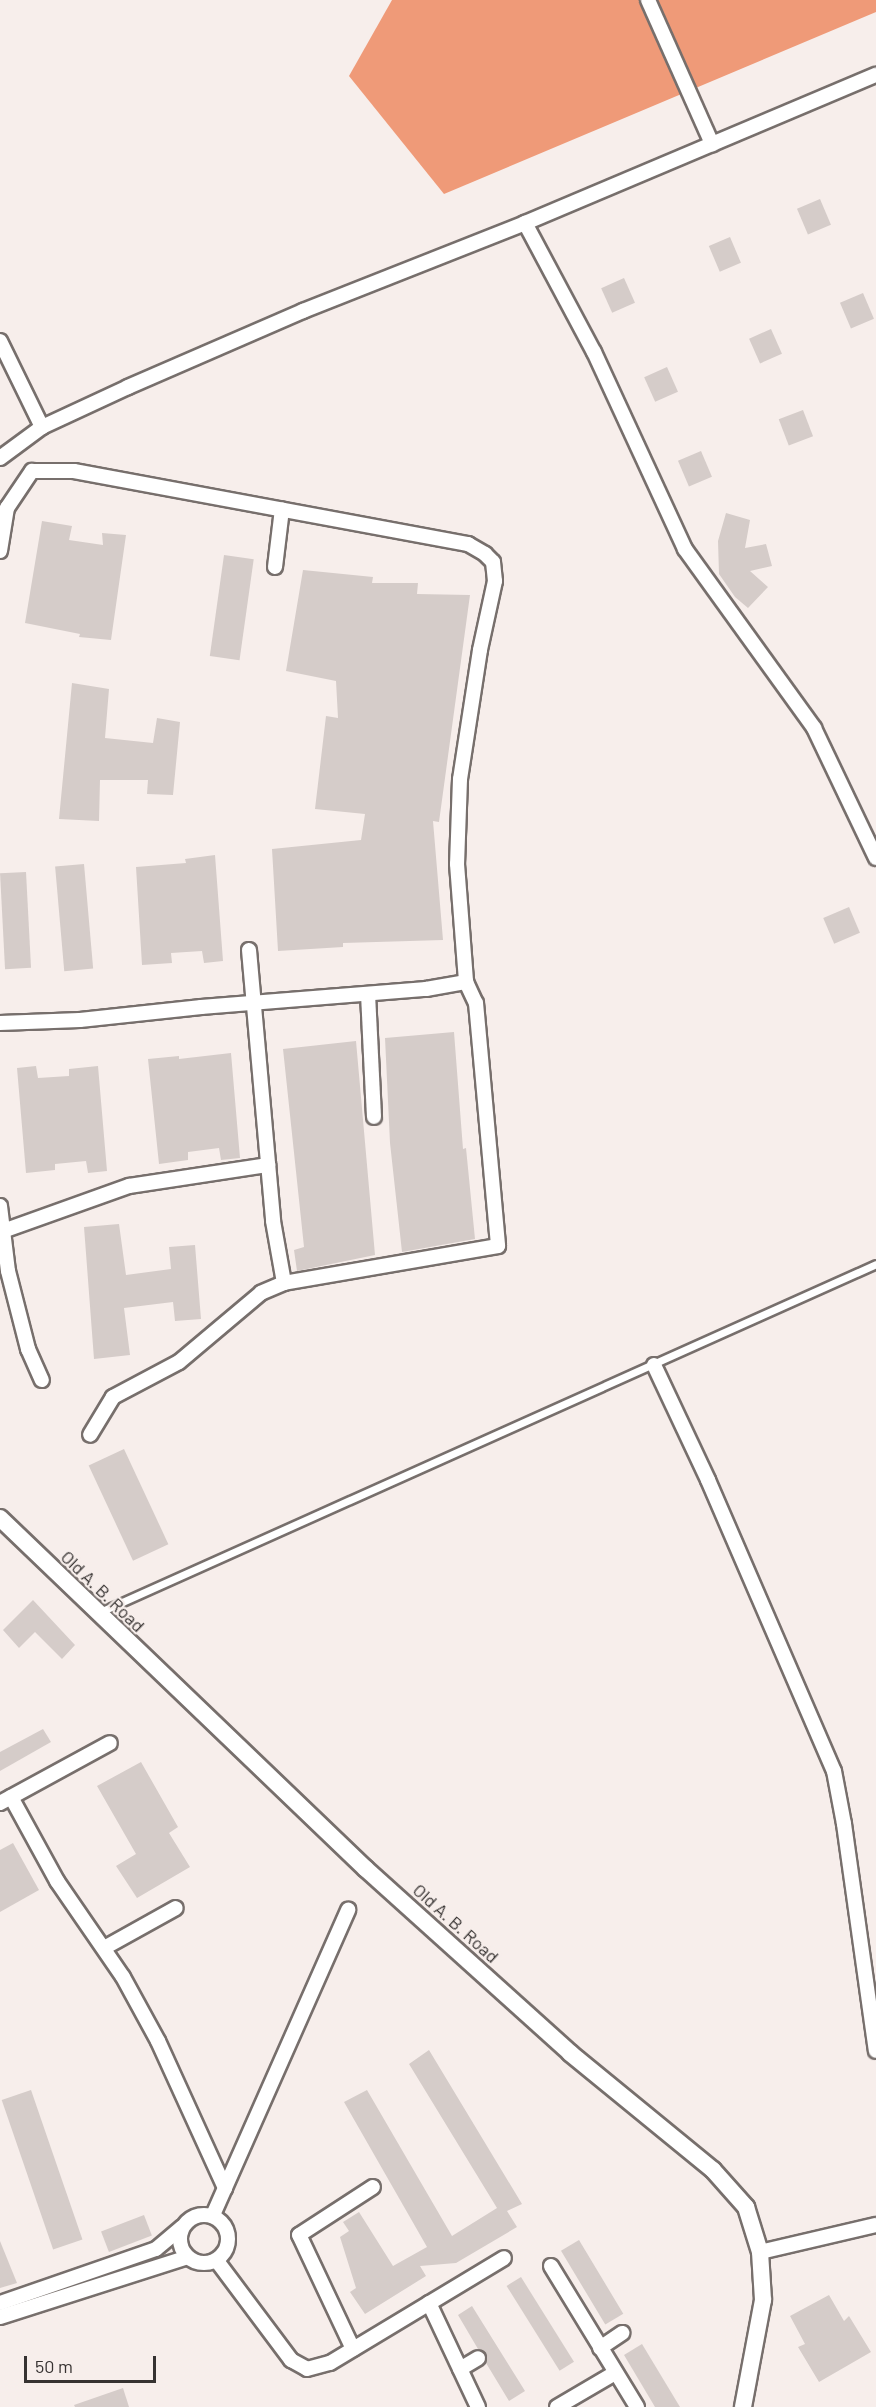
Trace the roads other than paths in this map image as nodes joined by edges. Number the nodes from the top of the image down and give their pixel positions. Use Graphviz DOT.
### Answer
graph roads {
  1 [pos="648,0"];
  2 [pos="876,75"];
  3 [pos="712,144"];
  4 [pos="525,223"];
  5 [pos="0,341"];
  6 [pos="42,427"];
  7 [pos="0,458"];
  8 [pos="282,509"];
  9 [pos="0,551"];
  10 [pos="275,567"];
  11 [pos="876,858"];
  12 [pos="249,950"];
  13 [pos="466,982"];
  14 [pos="368,994"];
  15 [pos="252,1003"];
  16 [pos="0,1023"];
  17 [pos="374,1118"];
  18 [pos="268,1166"];
  19 [pos="0,1206"];
  20 [pos="3,1231"];
  21 [pos="876,1264"];
  22 [pos="284,1282"];
  23 [pos="654,1365"];
  24 [pos="42,1380"];
  25 [pos="90,1435"];
  26 [pos="0,1518"];
  27 [pos="97,1613"];
  28 [pos="110,1743"];
  29 [pos="6,1800"];
  30 [pos="176,1908"];
  31 [pos="348,1910"];
  32 [pos="104,1948"];
  33 [pos="876,2051"];
  34 [pos="373,2187"];
  35 [pos="225,2188"];
  36 [pos="213,2215"];
  37 [pos="876,2225"];
  38 [pos="182,2226"];
  39 [pos="760,2252"];
  40 [pos="188,2257"];
  41 [pos="504,2258"];
  42 [pos="217,2261"];
  43 [pos="551,2266"];
  44 [pos="0,2303"];
  45 [pos="429,2303"];
  46 [pos="0,2317"];
  47 [pos="622,2334"];
  48 [pos="600,2348"];
  49 [pos="353,2349"];
  50 [pos="478,2358"];
  51 [pos="460,2369"];
  52 [pos="615,2373"];
  53 [pos="478,2407"];
  54 [pos="557,2407"];
  55 [pos="638,2407"];
  56 [pos="743,2407"];
  1 -- 3 [label="street"];
  2 -- 3 [label="street"];
  3 -- 4 [label="street"];
  4 -- 6 [label="street"];
  4 -- 11 [label="street"];
  5 -- 6 [label="street"];
  6 -- 7 [label="street"];
  8 -- 9 [label="street"];
  8 -- 10 [label="street"];
  8 -- 13 [label="street"];
  12 -- 15 [label="street"];
  13 -- 14 [label="street"];
  13 -- 22 [label="street"];
  14 -- 15 [label="street"];
  14 -- 17 [label="street"];
  15 -- 16 [label="street"];
  15 -- 18 [label="street"];
  18 -- 20 [label="street"];
  18 -- 22 [label="street"];
  19 -- 20 [label="street"];
  20 -- 24 [label="street"];
  21 -- 23 [label="lane"];
  22 -- 25 [label="street"];
  23 -- 27 [label="lane"];
  23 -- 33 [label="street"];
  26 -- 27 [label="street, Old A. B. Road"];
  27 -- 39 [label="street, Old A. B. Road"];
  28 -- 29 [label="street"];
  29 -- 32 [label="street"];
  30 -- 32 [label="street"];
  31 -- 35 [label="street"];
  32 -- 35 [label="street"];
  34 -- 49 [label="street"];
  35 -- 36 [label="street"];
  36 -- 38 [label="street"];
  36 -- 42 [label="street"];
  37 -- 39 [label="street"];
  38 -- 40 [label="street"];
  38 -- 44 [label="street"];
  39 -- 56 [label="street, Old A. B. Road"];
  40 -- 42 [label="street"];
  40 -- 46 [label="street"];
  41 -- 45 [label="street"];
  42 -- 49 [label="street"];
  43 -- 48 [label="street"];
  45 -- 49 [label="street"];
  45 -- 51 [label="street"];
  47 -- 48 [label="street"];
  48 -- 52 [label="street"];
  50 -- 51 [label="street"];
  51 -- 53 [label="street"];
  52 -- 54 [label="street"];
  52 -- 55 [label="street"];
}
